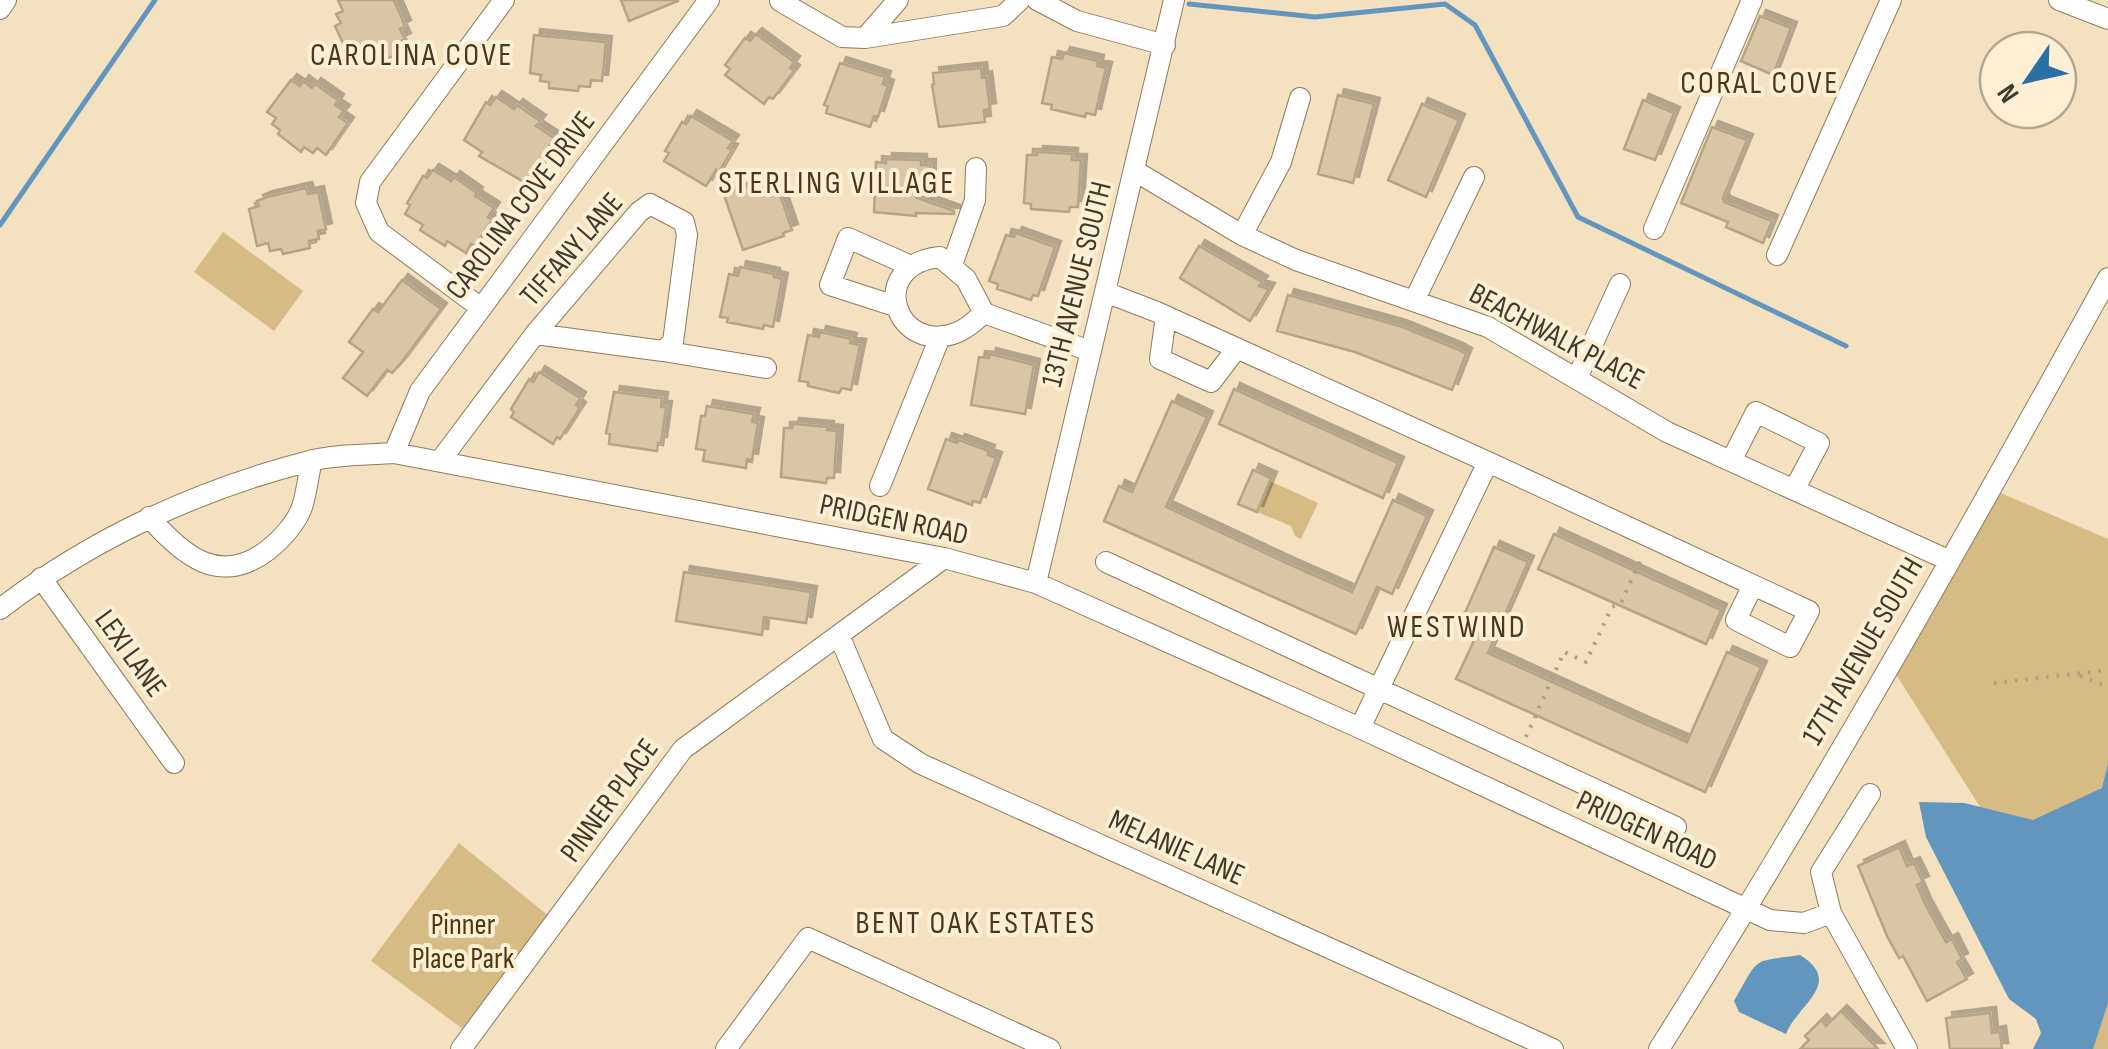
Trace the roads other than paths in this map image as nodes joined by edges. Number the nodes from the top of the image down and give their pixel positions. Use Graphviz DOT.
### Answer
graph roads {
  1 [pos="6,0"];
  2 [pos="504,0"];
  3 [pos="709,0"];
  4 [pos="898,0"];
  5 [pos="1020,0"];
  6 [pos="1037,0"];
  7 [pos="1174,0"];
  8 [pos="1752,0"];
  9 [pos="1891,0"];
  10 [pos="2059,0"];
  11 [pos="780,1"];
  12 [pos="0,8"];
  13 [pos="2108,19"];
  14 [pos="865,38"];
  15 [pos="1165,45"];
  16 [pos="1300,98"];
  17 [pos="976,168"];
  18 [pos="1135,171"];
  19 [pos="1474,177"];
  20 [pos="1654,230"];
  21 [pos="1242,235"];
  22 [pos="1777,255"];
  23 [pos="952,264"];
  24 [pos="911,266"];
  25 [pos="2108,278"];
  26 [pos="1620,284"];
  27 [pos="1104,292"];
  28 [pos="1416,299"];
  29 [pos="895,306"];
  30 [pos="481,308"];
  31 [pos="984,314"];
  32 [pos="1166,316"];
  33 [pos="536,334"];
  34 [pos="940,337"];
  35 [pos="1237,348"];
  36 [pos="664,351"];
  37 [pos="1090,351"];
  38 [pos="766,368"];
  39 [pos="1578,376"];
  40 [pos="394,453"];
  41 [pos="312,460"];
  42 [pos="1731,460"];
  43 [pos="440,461"];
  44 [pos="1488,462"];
  45 [pos="880,486"];
  46 [pos="1794,490"];
  47 [pos="150,517"];
  48 [pos="944,558"];
  49 [pos="1948,560"];
  50 [pos="1106,562"];
  51 [pos="41,578"];
  52 [pos="1036,583"];
  53 [pos="1754,585"];
  54 [pos="0,610"];
  55 [pos="838,635"];
  56 [pos="1379,687"];
  57 [pos="1360,728"];
  58 [pos="174,762"];
  59 [pos="1870,794"];
  60 [pos="1676,827"];
  61 [pos="1746,910"];
  62 [pos="1831,912"];
  63 [pos="461,1049"];
  64 [pos="726,1049"];
  65 [pos="1050,1049"];
  66 [pos="1553,1049"];
  67 [pos="1659,1049"];
  68 [pos="1907,1049"];
  1 -- 12 [label="street"];
  2 -- 30 [label="street"];
  3 -- 30 [label="street, CAROLINA COVE DRIVE"];
  4 -- 14 [label="street"];
  5 -- 14 [label="street"];
  6 -- 15 [label="street"];
  7 -- 15 [label="street, 13TH AVENUE SOUTH"];
  8 -- 20 [label="street"];
  9 -- 22 [label="street"];
  10 -- 13 [label="street"];
  11 -- 14 [label="street"];
  15 -- 18 [label="street, 13TH AVENUE SOUTH"];
  16 -- 21 [label="street"];
  17 -- 23 [label="street"];
  18 -- 21 [label="street, BEACHWALK PLACE"];
  18 -- 27 [label="street, 13TH AVENUE SOUTH"];
  19 -- 28 [label="street"];
  21 -- 28 [label="street, BEACHWALK PLACE"];
  23 -- 24 [label="street"];
  23 -- 31 [label="street"];
  24 -- 29 [label="street"];
  24 -- 29 [label="street"];
  25 -- 49 [label="street, 17TH AVENUE SOUTH"];
  26 -- 39 [label="street"];
  27 -- 32 [label="street"];
  27 -- 37 [label="street, 13TH AVENUE SOUTH"];
  28 -- 39 [label="street, BEACHWALK PLACE"];
  29 -- 34 [label="street"];
  30 -- 40 [label="street, CAROLINA COVE DRIVE"];
  31 -- 34 [label="street"];
  31 -- 37 [label="street"];
  32 -- 35 [label="street"];
  32 -- 35 [label="street"];
  33 -- 36 [label="street, TIFFANY LANE"];
  33 -- 36 [label="street, TIFFANY LANE"];
  33 -- 43 [label="street, TIFFANY LANE"];
  34 -- 45 [label="street"];
  35 -- 44 [label="street"];
  36 -- 38 [label="street"];
  37 -- 52 [label="street, 13TH AVENUE SOUTH"];
  39 -- 42 [label="street, BEACHWALK PLACE"];
  40 -- 41 [label="street, PRIDGEN ROAD"];
  40 -- 43 [label="street, PRIDGEN ROAD"];
  41 -- 47 [label="street, PRIDGEN ROAD"];
  41 -- 47 [label="street"];
  42 -- 46 [label="street, BEACHWALK PLACE"];
  42 -- 46 [label="street"];
  43 -- 48 [label="street, PRIDGEN ROAD"];
  44 -- 53 [label="street"];
  44 -- 56 [label="street"];
  46 -- 49 [label="street, BEACHWALK PLACE"];
  47 -- 51 [label="street, PRIDGEN ROAD"];
  48 -- 52 [label="street, PRIDGEN ROAD"];
  48 -- 55 [label="street, PINNER PLACE"];
  49 -- 61 [label="street, 17TH AVENUE SOUTH"];
  50 -- 56 [label="street"];
  51 -- 54 [label="street, PRIDGEN ROAD"];
  51 -- 58 [label="street, LEXI LANE"];
  52 -- 57 [label="street, PRIDGEN ROAD"];
  53 -- 53 [label="street"];
  55 -- 63 [label="street, PINNER PLACE"];
  55 -- 66 [label="street, MELANIE LANE"];
  56 -- 57 [label="street"];
  56 -- 60 [label="street"];
  57 -- 61 [label="street, PRIDGEN ROAD"];
  59 -- 62 [label="street"];
  61 -- 62 [label="street, PRIDGEN ROAD"];
  61 -- 67 [label="street, 17TH AVENUE SOUTH"];
  62 -- 68 [label="street"];
  64 -- 65 [label="street"];
}
